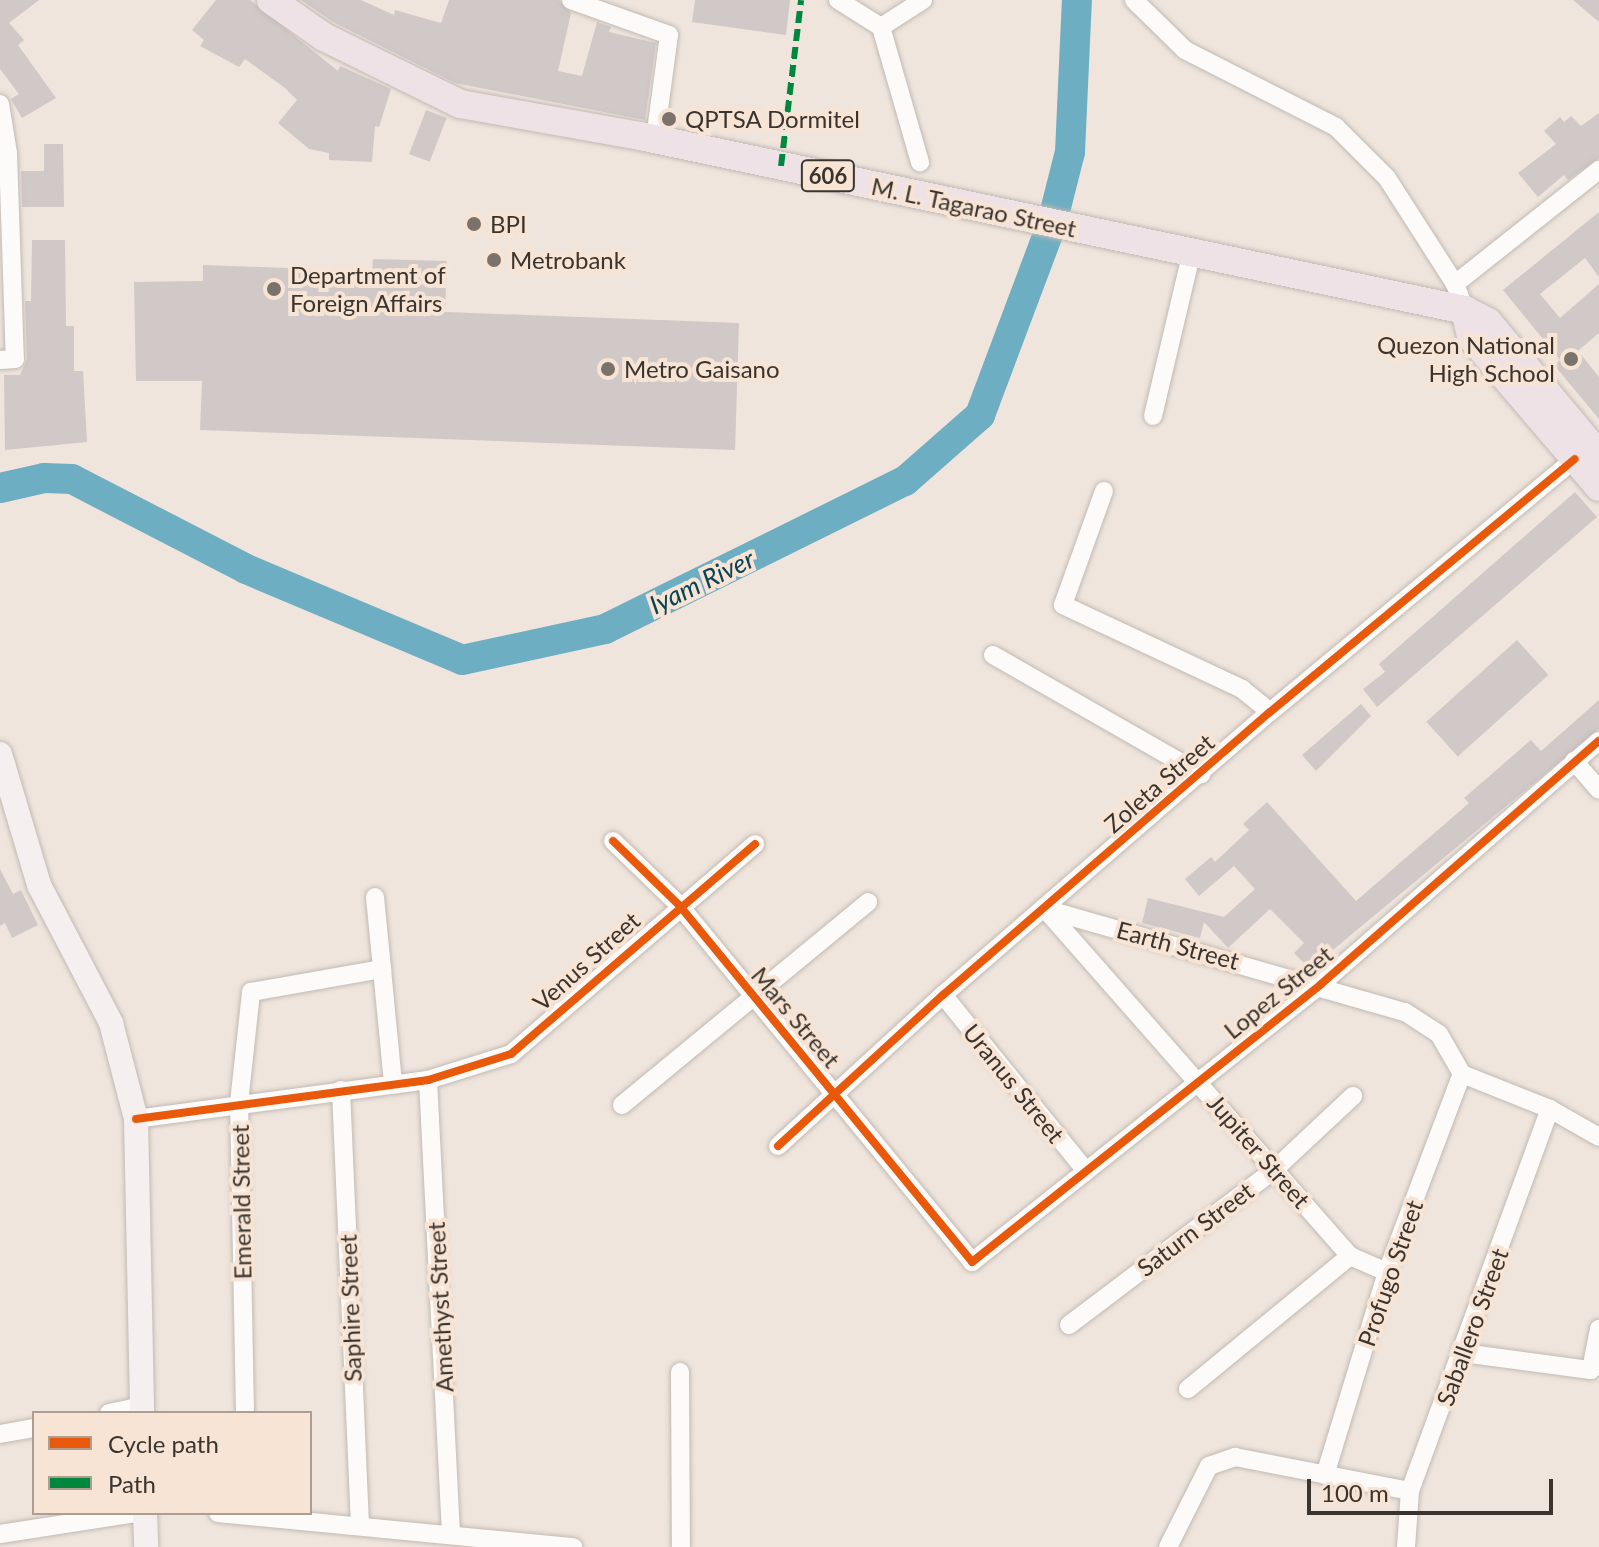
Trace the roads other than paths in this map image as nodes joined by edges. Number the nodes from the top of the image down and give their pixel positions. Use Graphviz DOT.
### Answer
graph roads {
  1 [pos="271,0"];
  2 [pos="571,0"];
  3 [pos="838,0"];
  4 [pos="923,0"];
  5 [pos="1134,0"];
  6 [pos="881,27"];
  7 [pos="0,104"];
  8 [pos="655,139"];
  9 [pos="920,162"];
  10 [pos="1599,170"];
  11 [pos="1192,251"];
  12 [pos="1460,297"];
  13 [pos="8,359"];
  14 [pos="1153,416"];
  15 [pos="1587,457"];
  16 [pos="1599,487"];
  17 [pos="1104,491"];
  18 [pos="993,655"];
  19 [pos="1270,712"];
  20 [pos="1599,741"];
  21 [pos="0,754"];
  22 [pos="1574,761"];
  23 [pos="1201,774"];
  24 [pos="1599,790"];
  25 [pos="613,841"];
  26 [pos="755,844"];
  27 [pos="375,897"];
  28 [pos="868,902"];
  29 [pos="679,905"];
  30 [pos="1045,909"];
  31 [pos="382,969"];
  32 [pos="1321,984"];
  33 [pos="943,995"];
  34 [pos="753,998"];
  35 [pos="1462,1074"];
  36 [pos="428,1080"];
  37 [pos="1199,1081"];
  38 [pos="393,1084"];
  39 [pos="341,1090"];
  40 [pos="834,1093"];
  41 [pos="1353,1096"];
  42 [pos="239,1103"];
  43 [pos="622,1105"];
  44 [pos="1550,1109"];
  45 [pos="136,1119"];
  46 [pos="1599,1137"];
  47 [pos="778,1146"];
  48 [pos="1275,1169"];
  49 [pos="1086,1171"];
  50 [pos="1350,1256"];
  51 [pos="972,1262"];
  52 [pos="1387,1272"];
  53 [pos="1069,1325"];
  54 [pos="1599,1329"];
  55 [pos="1463,1353"];
  56 [pos="680,1372"];
  57 [pos="1188,1389"];
  58 [pos="142,1410"];
  59 [pos="245,1411"];
  60 [pos="32,1428"];
  61 [pos="0,1434"];
  62 [pos="1325,1475"];
  63 [pos="1410,1491"];
  64 [pos="122,1515"];
  65 [pos="145,1515"];
  66 [pos="267,1515"];
  67 [pos="360,1525"];
  68 [pos="0,1534"];
  69 [pos="451,1534"];
  70 [pos="146,1547"];
  71 [pos="573,1547"];
  72 [pos="681,1547"];
  73 [pos="1168,1547"];
  74 [pos="1406,1547"];
  1 -- 8 [label="main road, M. L. Tagarao Street / 606"];
  2 -- 8 [label="street"];
  3 -- 6 [label="street"];
  4 -- 6 [label="street"];
  5 -- 12 [label="street"];
  6 -- 9 [label="street"];
  7 -- 13 [label="street"];
  8 -- 11 [label="main road, M. L. Tagarao Street / 606"];
  10 -- 12 [label="street"];
  11 -- 12 [label="main road, M. L. Tagarao Street / 606"];
  11 -- 14 [label="street"];
  12 -- 15 [label="main road"];
  15 -- 16 [label="main road"];
  15 -- 19 [label="street, Zoleta Street"];
  17 -- 19 [label="street"];
  18 -- 23 [label="street"];
  19 -- 23 [label="street, Zoleta Street"];
  20 -- 22 [label="street, Lopez Street"];
  21 -- 45 [label="main road"];
  22 -- 24 [label="street"];
  22 -- 32 [label="street, Lopez Street"];
  23 -- 30 [label="street, Zoleta Street"];
  25 -- 29 [label="street, Mars Street"];
  26 -- 29 [label="street, Venus Street"];
  27 -- 31 [label="street"];
  28 -- 34 [label="street"];
  29 -- 34 [label="street, Mars Street"];
  29 -- 36 [label="street, Venus Street"];
  30 -- 32 [label="street, Earth Street"];
  30 -- 33 [label="street, Zoleta Street"];
  30 -- 37 [label="street, Jupiter Street"];
  31 -- 38 [label="street"];
  31 -- 42 [label="street, Emerald Street"];
  32 -- 35 [label="street, Earth Street"];
  32 -- 37 [label="street, Lopez Street"];
  33 -- 40 [label="street, Zoleta Street"];
  33 -- 49 [label="street, Uranus Street"];
  34 -- 40 [label="street, Mars Street"];
  34 -- 43 [label="street"];
  35 -- 44 [label="street"];
  35 -- 52 [label="street, Profugo Street"];
  36 -- 38 [label="street, Venus Street"];
  36 -- 69 [label="street, Amethyst Street"];
  37 -- 48 [label="street, Jupiter Street"];
  37 -- 49 [label="street, Lopez Street"];
  38 -- 39 [label="street, Venus Street"];
  39 -- 42 [label="street, Venus Street"];
  39 -- 67 [label="street, Saphire Street"];
  40 -- 47 [label="street, Zoleta Street"];
  40 -- 51 [label="street, Mars Street"];
  41 -- 48 [label="street, Saturn Street"];
  42 -- 45 [label="street, Venus Street"];
  42 -- 59 [label="street, Emerald Street"];
  44 -- 46 [label="street"];
  44 -- 55 [label="street, Saballero Street"];
  45 -- 58 [label="main road"];
  48 -- 50 [label="street, Jupiter Street"];
  48 -- 53 [label="street, Saturn Street"];
  49 -- 51 [label="street, Lopez Street"];
  50 -- 52 [label="street, Jupiter Street"];
  50 -- 57 [label="street"];
  52 -- 62 [label="street, Profugo Street"];
  54 -- 55 [label="street"];
  55 -- 63 [label="street, Saballero Street"];
  56 -- 72 [label="street"];
  60 -- 61 [label="street"];
  62 -- 63 [label="street"];
  62 -- 73 [label="street"];
  63 -- 74 [label="street, Saballero Street"];
  64 -- 68 [label="street"];
  65 -- 70 [label="main road"];
  66 -- 67 [label="street"];
  67 -- 69 [label="street"];
  69 -- 71 [label="street"];
}
